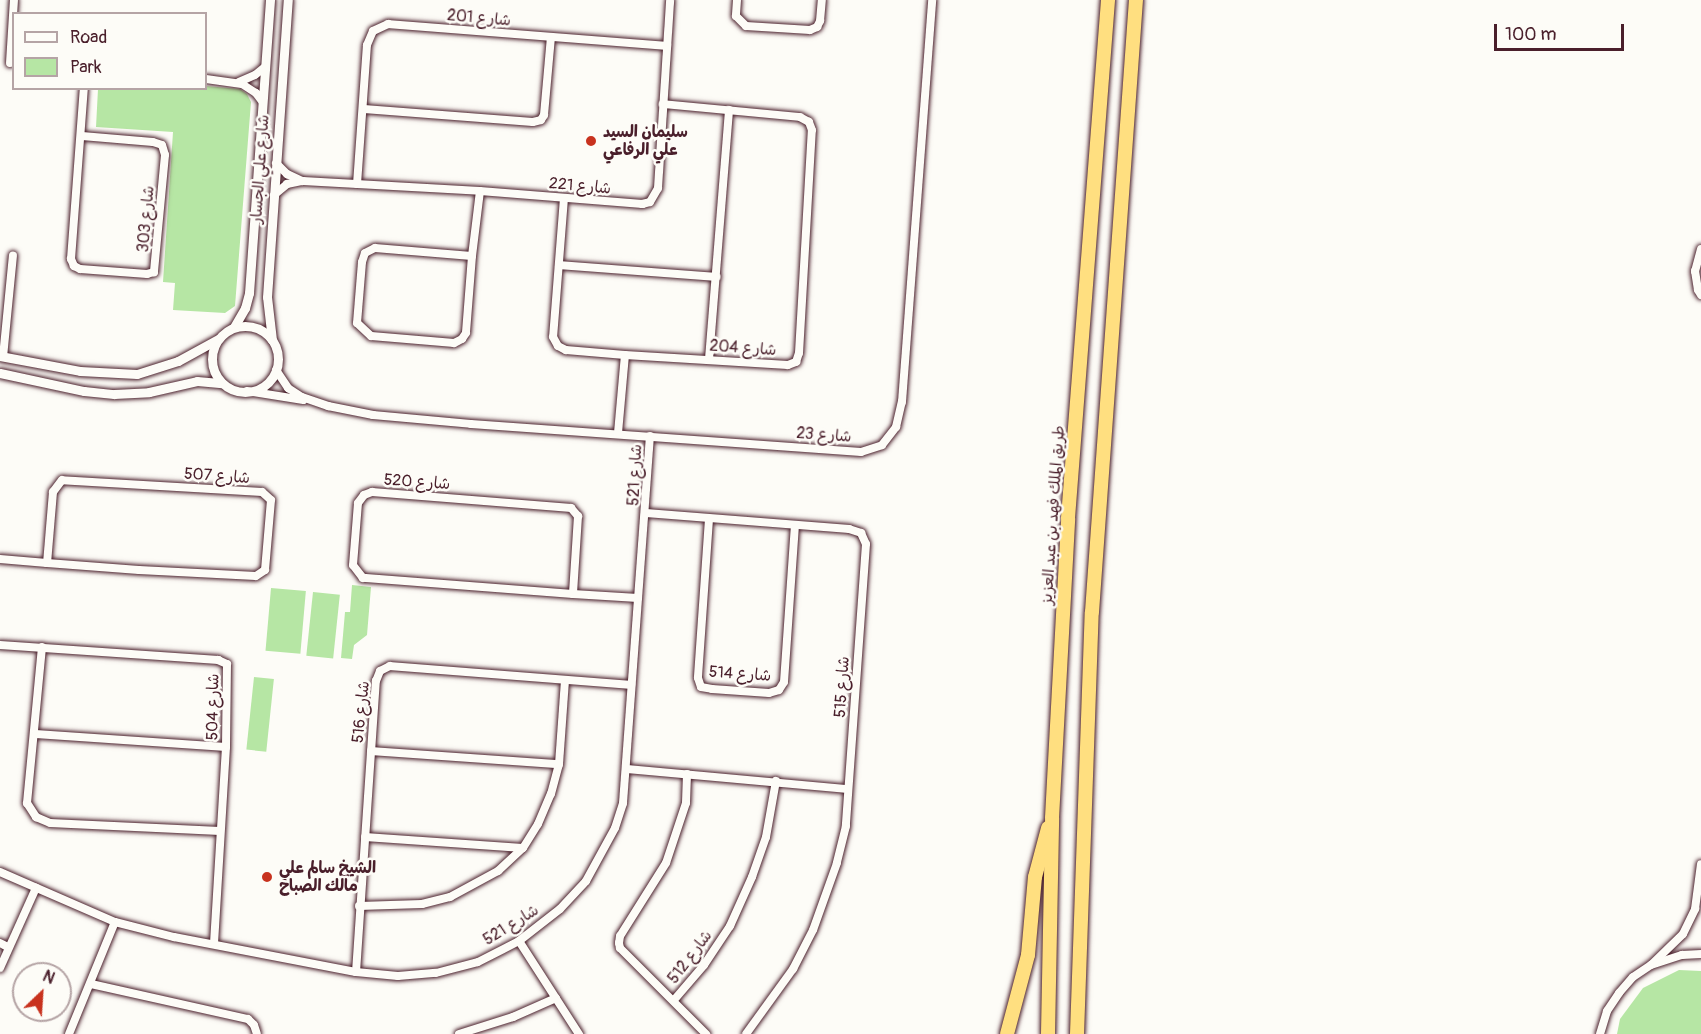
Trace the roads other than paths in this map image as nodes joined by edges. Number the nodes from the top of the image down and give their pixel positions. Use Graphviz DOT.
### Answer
graph roads {
  1 [pos="270,0"];
  2 [pos="288,0"];
  3 [pos="670,0"];
  4 [pos="737,0"];
  5 [pos="822,0"];
  6 [pos="932,0"];
  7 [pos="1108,0"];
  8 [pos="1136,0"];
  9 [pos="551,37"];
  10 [pos="667,46"];
  11 [pos="0,62"];
  12 [pos="12,63"];
  13 [pos="265,67"];
  14 [pos="207,79"];
  15 [pos="237,82"];
  16 [pos="84,90"];
  17 [pos="262,101"];
  18 [pos="663,104"];
  19 [pos="364,109"];
  20 [pos="729,110"];
  21 [pos="82,136"];
  22 [pos="276,163"];
  23 [pos="303,181"];
  24 [pos="357,184"];
  25 [pos="480,191"];
  26 [pos="274,195"];
  27 [pos="564,198"];
  28 [pos="1701,249"];
  29 [pos="13,255"];
  30 [pos="472,256"];
  31 [pos="559,265"];
  32 [pos="717,277"];
  33 [pos="1701,295"];
  34 [pos="234,327"];
  35 [pos="218,339"];
  36 [pos="272,340"];
  37 [pos="625,355"];
  38 [pos="2,357"];
  39 [pos="709,359"];
  40 [pos="276,370"];
  41 [pos="2,376"];
  42 [pos="222,383"];
  43 [pos="248,392"];
  44 [pos="314,402"];
  45 [pos="618,434"];
  46 [pos="650,436"];
  47 [pos="646,513"];
  48 [pos="709,519"];
  49 [pos="795,526"];
  50 [pos="0,559"];
  51 [pos="46,563"];
  52 [pos="573,594"];
  53 [pos="638,598"];
  54 [pos="0,645"];
  55 [pos="42,647"];
  56 [pos="565,680"];
  57 [pos="631,685"];
  58 [pos="36,734"];
  59 [pos="226,747"];
  60 [pos="371,751"];
  61 [pos="559,764"];
  62 [pos="627,769"];
  63 [pos="687,774"];
  64 [pos="776,781"];
  65 [pos="848,789"];
  66 [pos="1052,818"];
  67 [pos="220,831"];
  68 [pos="365,837"];
  69 [pos="522,848"];
  70 [pos="1701,864"];
  71 [pos="0,872"];
  72 [pos="36,888"];
  73 [pos="359,906"];
  74 [pos="116,922"];
  75 [pos="519,940"];
  76 [pos="0,943"];
  77 [pos="214,944"];
  78 [pos="8,947"];
  79 [pos="1701,954"];
  80 [pos="1651,965"];
  81 [pos="0,968"];
  82 [pos="356,972"];
  83 [pos="1078,980"];
  84 [pos="91,984"];
  85 [pos="556,998"];
  86 [pos="674,1000"];
  87 [pos="69,1034"];
  88 [pos="257,1034"];
  89 [pos="459,1034"];
  90 [pos="579,1034"];
  91 [pos="706,1034"];
  92 [pos="746,1034"];
  93 [pos="1007,1034"];
  94 [pos="1048,1034"];
  95 [pos="1077,1034"];
  96 [pos="1085,1034"];
  97 [pos="1600,1034"];
  1 -- 13 [label="street, شارع علي الجسار"];
  2 -- 22 [label="street, شارع علي الجسار"];
  3 -- 10 [label="street, شارع 221"];
  4 -- 5 [label="street"];
  6 -- 46 [label="street, شارع 23"];
  7 -- 66 [label="highway, طريق الملك فهد بن عبد العزيز"];
  8 -- 83 [label="highway"];
  9 -- 10 [label="street, شارع 201"];
  9 -- 19 [label="street, شارع 201"];
  9 -- 19 [label="street"];
  10 -- 18 [label="street, شارع 221"];
  11 -- 12 [label="street"];
  13 -- 15 [label="street"];
  13 -- 17 [label="street, شارع علي الجسار"];
  14 -- 15 [label="street"];
  15 -- 17 [label="street"];
  16 -- 21 [label="street, شارع 303"];
  17 -- 34 [label="street, شارع علي الجسار"];
  18 -- 20 [label="street, شارع 204"];
  18 -- 27 [label="street, شارع 221"];
  19 -- 24 [label="street, شارع 201"];
  20 -- 32 [label="street"];
  20 -- 39 [label="street, شارع 204"];
  21 -- 21 [label="street, شارع 303"];
  22 -- 23 [label="street, شارع 221"];
  22 -- 26 [label="street, شارع علي الجسار"];
  23 -- 24 [label="street, شارع 221"];
  23 -- 26 [label="street, شارع 221"];
  24 -- 25 [label="street, شارع 221"];
  25 -- 27 [label="street, شارع 221"];
  25 -- 30 [label="street"];
  26 -- 36 [label="street, شارع علي الجسار"];
  27 -- 31 [label="street, شارع 204"];
  28 -- 33 [label="street"];
  29 -- 38 [label="street"];
  30 -- 30 [label="street"];
  31 -- 32 [label="street"];
  31 -- 37 [label="street, شارع 204"];
  32 -- 39 [label="street"];
  34 -- 35 [label="street"];
  34 -- 36 [label="street"];
  35 -- 38 [label="street"];
  35 -- 42 [label="street"];
  36 -- 40 [label="street"];
  37 -- 39 [label="street, شارع 204"];
  37 -- 45 [label="street"];
  40 -- 43 [label="street"];
  40 -- 44 [label="street, شارع 23"];
  41 -- 42 [label="street"];
  42 -- 43 [label="street"];
  43 -- 44 [label="street, شارع 23"];
  44 -- 45 [label="street, شارع 23"];
  45 -- 46 [label="street, شارع 23"];
  46 -- 47 [label="street, شارع 521"];
  47 -- 48 [label="street, شارع 515"];
  47 -- 53 [label="street, شارع 521"];
  48 -- 49 [label="street, شارع 515"];
  48 -- 49 [label="street, شارع 514"];
  49 -- 65 [label="street, شارع 515"];
  50 -- 51 [label="street, شارع 507"];
  51 -- 51 [label="street, شارع 507"];
  52 -- 52 [label="street, شارع 520"];
  52 -- 53 [label="street, شارع 520"];
  53 -- 57 [label="street, شارع 521"];
  54 -- 55 [label="street, شارع 504"];
  55 -- 58 [label="street"];
  55 -- 59 [label="street, شارع 504"];
  56 -- 57 [label="street, شارع 516"];
  56 -- 60 [label="street, شارع 516"];
  56 -- 61 [label="street"];
  57 -- 62 [label="street, شارع 521"];
  58 -- 59 [label="street"];
  58 -- 67 [label="street"];
  59 -- 67 [label="street, شارع 504"];
  60 -- 61 [label="street"];
  60 -- 68 [label="street, شارع 516"];
  61 -- 69 [label="street"];
  62 -- 63 [label="street"];
  62 -- 75 [label="street, شارع 521"];
  63 -- 64 [label="street"];
  63 -- 86 [label="street, شارع 512"];
  64 -- 65 [label="street"];
  64 -- 86 [label="street, شارع 512"];
  65 -- 92 [label="street, شارع 515"];
  66 -- 93 [label="highway"];
  66 -- 94 [label="highway, طريق الملك فهد بن عبد العزيز"];
  67 -- 77 [label="street, شارع 504"];
  68 -- 69 [label="street"];
  68 -- 73 [label="street, شارع 516"];
  69 -- 73 [label="street"];
  70 -- 80 [label="street"];
  71 -- 72 [label="street, شارع 521"];
  72 -- 74 [label="street, شارع 521"];
  72 -- 78 [label="street"];
  73 -- 82 [label="street, شارع 516"];
  74 -- 77 [label="street, شارع 521"];
  74 -- 84 [label="street"];
  75 -- 82 [label="street, شارع 521"];
  75 -- 85 [label="street"];
  76 -- 78 [label="street"];
  77 -- 82 [label="street, شارع 521"];
  78 -- 81 [label="street"];
  79 -- 80 [label="street"];
  80 -- 97 [label="street"];
  83 -- 95 [label="highway"];
  83 -- 96 [label="highway"];
  84 -- 87 [label="street"];
  84 -- 88 [label="street"];
  85 -- 89 [label="street"];
  85 -- 90 [label="street"];
  86 -- 91 [label="street"];
}
